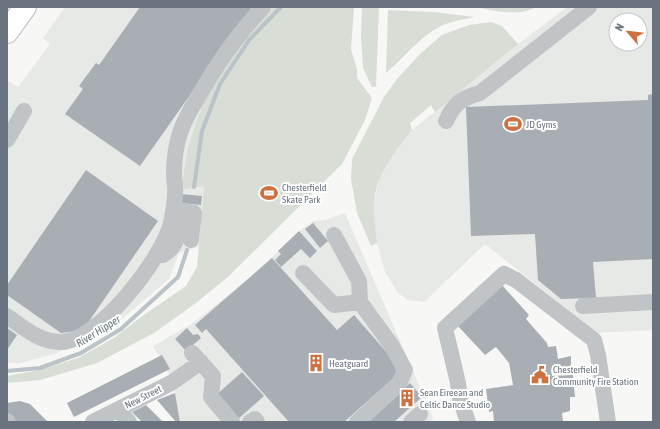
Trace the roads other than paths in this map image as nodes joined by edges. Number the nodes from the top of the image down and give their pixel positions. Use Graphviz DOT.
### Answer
graph roads {
  1 [pos="25,7"];
  2 [pos="263,7"];
  3 [pos="589,7"];
  4 [pos="7,32"];
  5 [pos="24,111"];
  6 [pos="446,121"];
  7 [pos="7,140"];
  8 [pos="334,235"];
  9 [pos="191,240"];
  10 [pos="153,260"];
  11 [pos="303,273"];
  12 [pos="360,302"];
  13 [pos="653,302"];
  14 [pos="583,306"];
  15 [pos="7,316"];
  16 [pos="118,410"];
  17 [pos="93,422"];
  18 [pos="129,422"];
  19 [pos="232,422"];
  20 [pos="250,422"];
  21 [pos="257,422"];
  22 [pos="357,422"];
  23 [pos="468,422"];
  24 [pos="608,422"];
  1 -- 4 [label="highway"];
  2 -- 10 [label="street"];
  3 -- 6 [label="street"];
  5 -- 7 [label="street"];
  8 -- 12 [label="street"];
  9 -- 10 [label="street"];
  10 -- 15 [label="street"];
  11 -- 12 [label="street"];
  12 -- 22 [label="street"];
  13 -- 14 [label="street"];
  16 -- 17 [label="street, New Street"];
  16 -- 18 [label="street"];
  16 -- 19 [label="street, New Street"];
  20 -- 21 [label="street"];
  23 -- 24 [label="street"];
}
